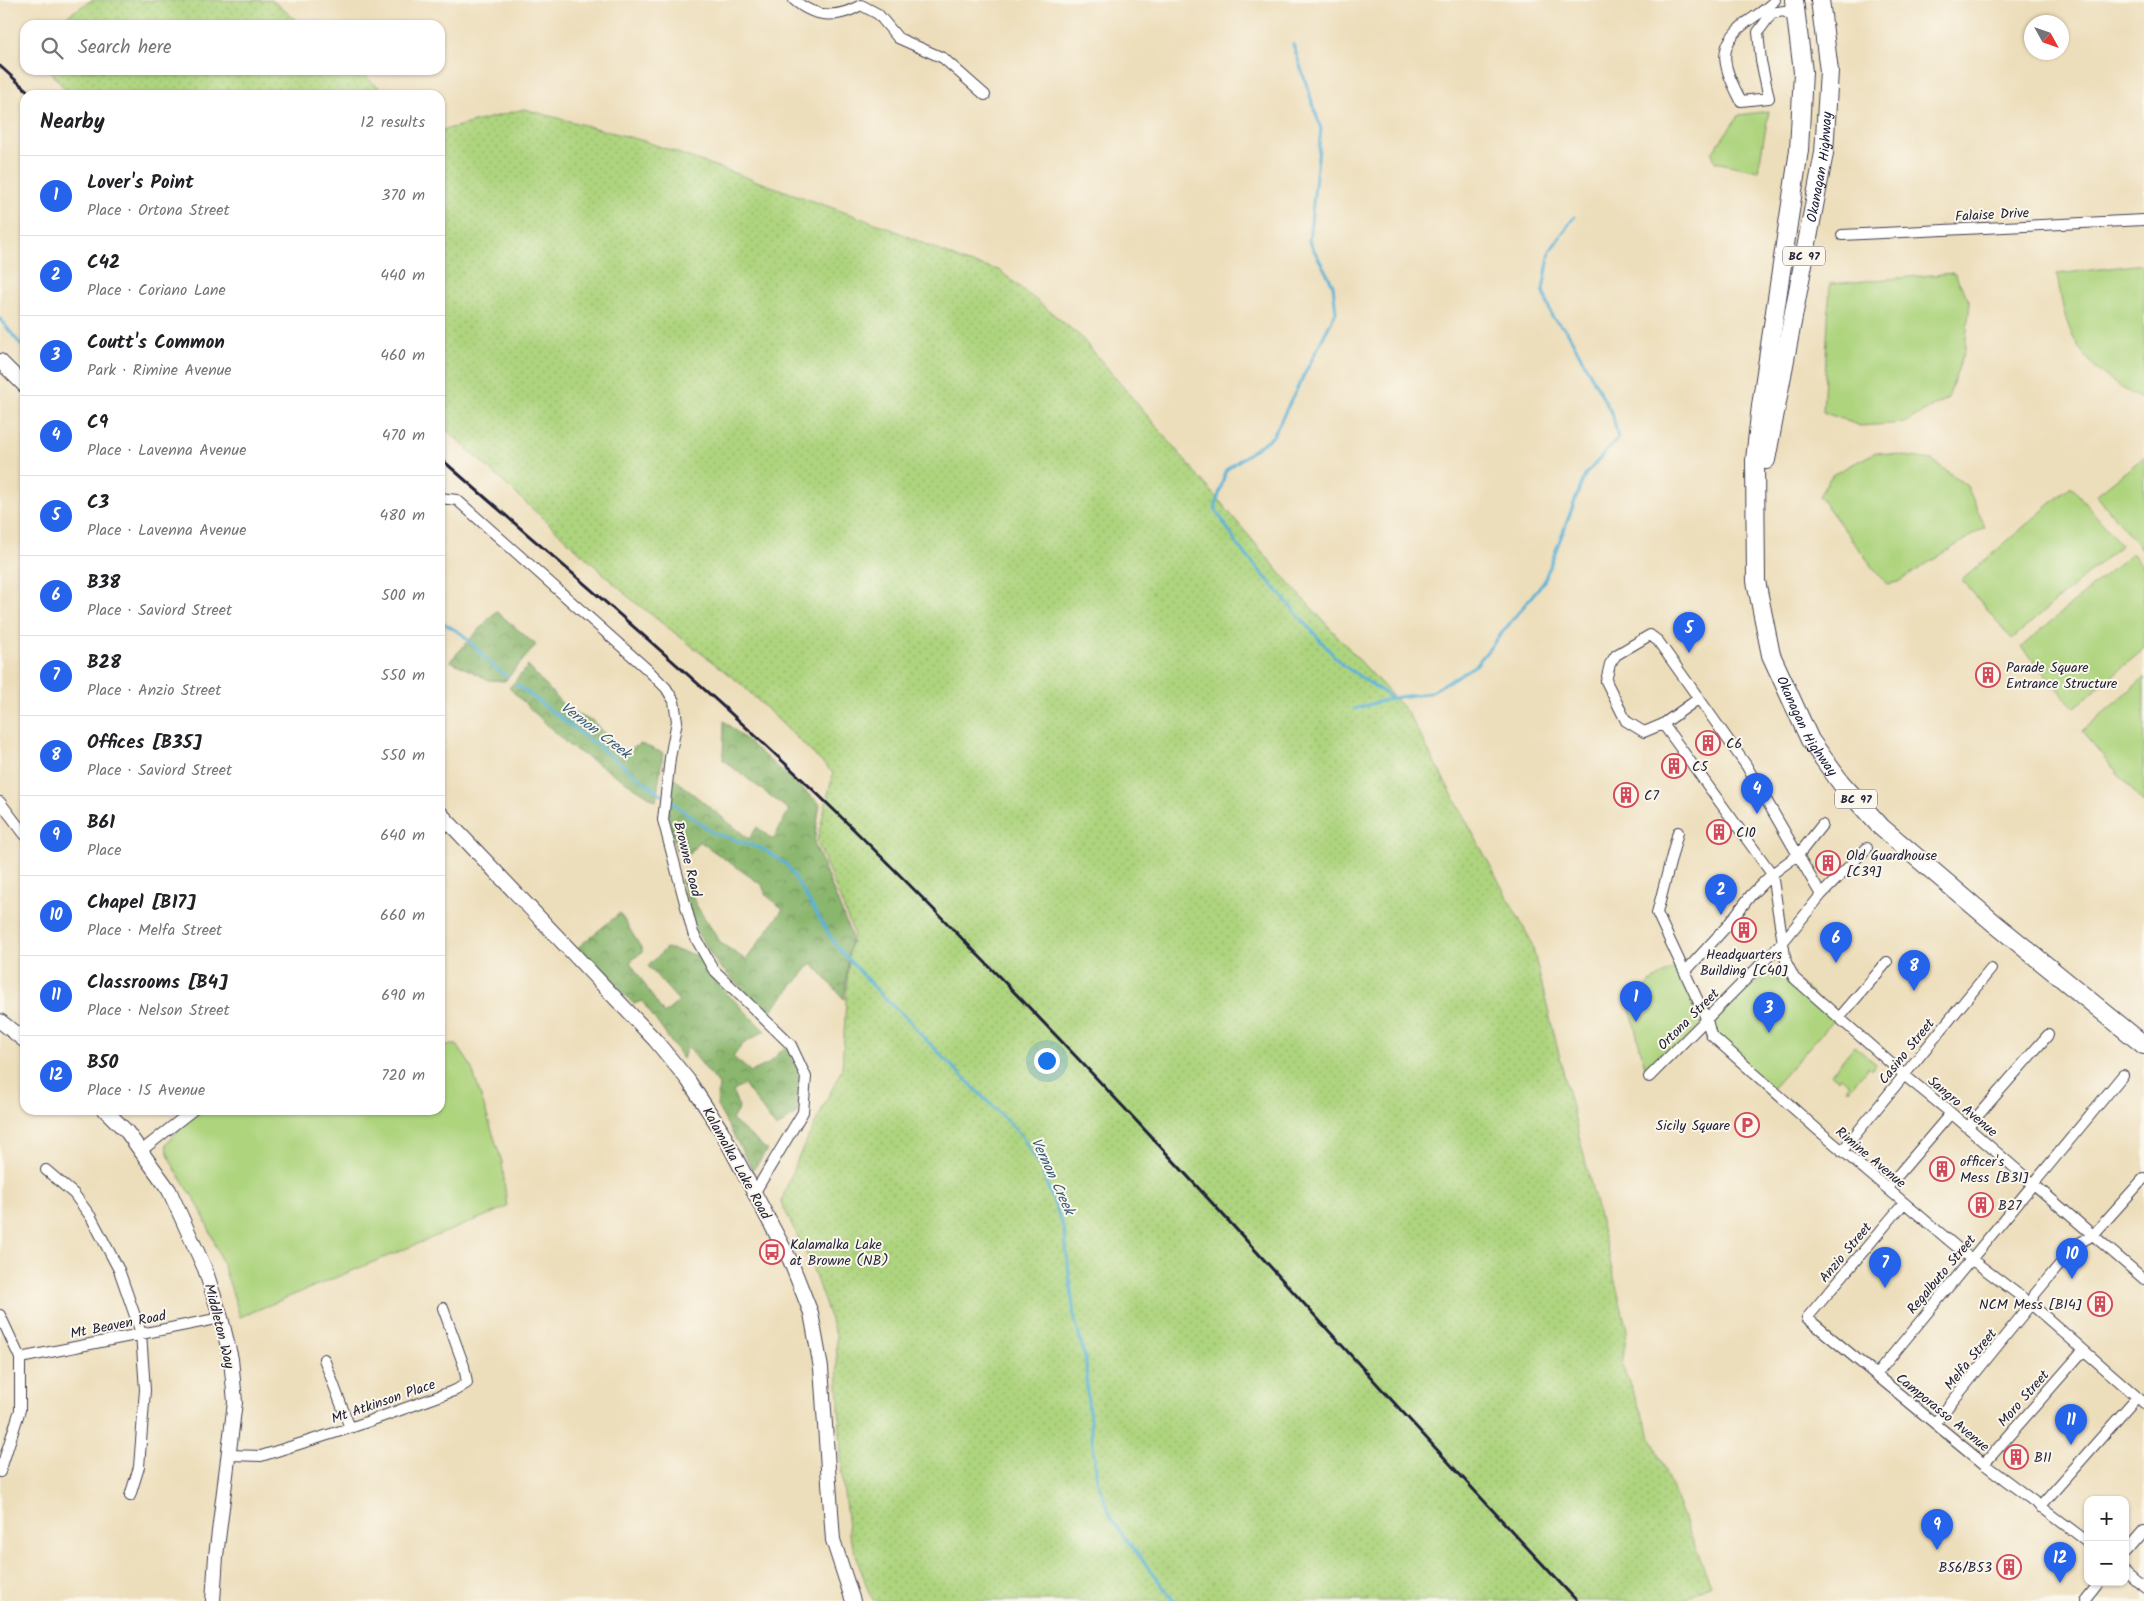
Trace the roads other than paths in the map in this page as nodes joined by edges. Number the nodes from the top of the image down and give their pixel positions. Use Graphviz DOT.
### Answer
graph roads {
  1 [pos="794,0"];
  2 [pos="1775,0"];
  3 [pos="1794,0"];
  4 [pos="1820,0"];
  5 [pos="1797,18"];
  6 [pos="985,94"];
  7 [pos="2144,220"];
  8 [pos="1842,235"];
  9 [pos="0,361"];
  10 [pos="20,381"];
  11 [pos="445,499"];
  12 [pos="1755,509"];
  13 [pos="1698,700"];
  14 [pos="1663,724"];
  15 [pos="0,802"];
  16 [pos="445,818"];
  17 [pos="1822,825"];
  18 [pos="20,828"];
  19 [pos="1678,832"];
  20 [pos="1867,848"];
  21 [pos="1799,854"];
  22 [pos="1772,874"];
  23 [pos="1821,895"];
  24 [pos="1782,943"];
  25 [pos="1887,962"];
  26 [pos="1991,969"];
  27 [pos="1685,972"];
  28 [pos="1839,1018"];
  29 [pos="1707,1020"];
  30 [pos="2,1027"];
  31 [pos="2048,1035"];
  32 [pos="20,1038"];
  33 [pos="2144,1045"];
  34 [pos="1904,1075"];
  35 [pos="2123,1075"];
  36 [pos="1649,1077"];
  37 [pos="1951,1113"];
  38 [pos="110,1115"];
  39 [pos="186,1115"];
  40 [pos="1968,1127"];
  41 [pos="141,1151"];
  42 [pos="1842,1151"];
  43 [pos="46,1170"];
  44 [pos="2144,1178"];
  45 [pos="2034,1183"];
  46 [pos="1886,1188"];
  47 [pos="755,1192"];
  48 [pos="1904,1203"];
  49 [pos="2093,1236"];
  50 [pos="1971,1259"];
  51 [pos="2143,1276"];
  52 [pos="2031,1304"];
  53 [pos="442,1308"];
  54 [pos="0,1315"];
  55 [pos="221,1318"];
  56 [pos="1806,1318"];
  57 [pos="141,1333"];
  58 [pos="2083,1351"];
  59 [pos="20,1358"];
  60 [pos="324,1359"];
  61 [pos="1876,1375"];
  62 [pos="2140,1400"];
  63 [pos="1935,1423"];
  64 [pos="350,1428"];
  65 [pos="230,1455"];
  66 [pos="1984,1464"];
  67 [pos="0,1472"];
  68 [pos="130,1496"];
  69 [pos="2040,1507"];
  70 [pos="2144,1530"];
  71 [pos="2087,1541"];
  72 [pos="2129,1548"];
  73 [pos="2129,1574"];
  74 [pos="2097,1586"];
  75 [pos="2144,1586"];
  76 [pos="213,1601"];
  77 [pos="853,1601"];
  78 [pos="2084,1601"];
  1 -- 6 [label="street"];
  2 -- 5 [label="street"];
  3 -- 5 [label="highway, Okanagan Highway / BC 97"];
  4 -- 12 [label="highway, Okanagan Highway / BC 97"];
  5 -- 12 [label="highway, Okanagan Highway / BC 97"];
  7 -- 8 [label="street, Falaise Drive"];
  9 -- 10 [label="main road"];
  11 -- 47 [label="street, Browne Road"];
  12 -- 33 [label="highway, Okanagan Highway / BC 97"];
  13 -- 14 [label="street"];
  13 -- 14 [label="street"];
  13 -- 21 [label="street"];
  14 -- 22 [label="street"];
  15 -- 18 [label="street"];
  16 -- 47 [label="main road, Kalamalka Lake Road"];
  17 -- 21 [label="street"];
  19 -- 27 [label="street, Rimine Avenue"];
  20 -- 23 [label="street, Ortona Street"];
  21 -- 22 [label="street"];
  21 -- 23 [label="street"];
  22 -- 24 [label="street, Sangro Avenue"];
  22 -- 27 [label="street"];
  23 -- 24 [label="street, Ortona Street"];
  24 -- 28 [label="street, Sangro Avenue"];
  24 -- 29 [label="street, Ortona Street"];
  25 -- 28 [label="street"];
  26 -- 34 [label="street, Casino Street"];
  27 -- 29 [label="street, Rimine Avenue"];
  28 -- 34 [label="street, Sangro Avenue"];
  29 -- 36 [label="street, Ortona Street"];
  29 -- 42 [label="street, Rimine Avenue"];
  30 -- 32 [label="main road"];
  31 -- 40 [label="street"];
  34 -- 37 [label="street, Sangro Avenue"];
  34 -- 42 [label="street, Casino Street"];
  35 -- 45 [label="street, Regalbuto Street"];
  37 -- 40 [label="street, Sangro Avenue"];
  37 -- 46 [label="street"];
  38 -- 41 [label="main road, Middleton Way"];
  39 -- 41 [label="street"];
  40 -- 45 [label="street, Sangro Avenue"];
  41 -- 55 [label="main road, Middleton Way"];
  42 -- 46 [label="street, Rimine Avenue"];
  43 -- 57 [label="street"];
  44 -- 49 [label="street, Melfa Street"];
  45 -- 49 [label="street, Sangro Avenue"];
  45 -- 50 [label="street, Regalbuto Street"];
  46 -- 48 [label="street, Rimine Avenue"];
  47 -- 77 [label="main road, Kalamalka Lake Road"];
  48 -- 50 [label="street, Rimine Avenue"];
  48 -- 56 [label="street, Anzio Street"];
  49 -- 51 [label="street, Sangro Avenue"];
  49 -- 52 [label="street, Melfa Street"];
  50 -- 52 [label="street, Rimine Avenue"];
  50 -- 61 [label="street, Regalbuto Street"];
  52 -- 58 [label="street, Rimine Avenue"];
  52 -- 63 [label="street, Melfa Street"];
  53 -- 64 [label="street, Mt Atkinson Place"];
  54 -- 59 [label="street"];
  55 -- 57 [label="street, Mt Beaven Road"];
  55 -- 65 [label="main road, Middleton Way"];
  56 -- 61 [label="street, Camporasso Avenue"];
  57 -- 59 [label="street, Mt Beaven Road"];
  57 -- 68 [label="street"];
  58 -- 62 [label="street"];
  58 -- 66 [label="street, Moro Street"];
  59 -- 67 [label="street"];
  60 -- 64 [label="street"];
  61 -- 63 [label="street, Camporasso Avenue"];
  62 -- 69 [label="street"];
  63 -- 66 [label="street, Camporasso Avenue"];
  64 -- 65 [label="street, Mt Atkinson Place"];
  65 -- 76 [label="main road, Middleton Way"];
  66 -- 69 [label="street, Camporasso Avenue"];
  69 -- 71 [label="street, Camporasso Avenue"];
  70 -- 72 [label="street"];
  73 -- 75 [label="street"];
  74 -- 78 [label="street"];
}
